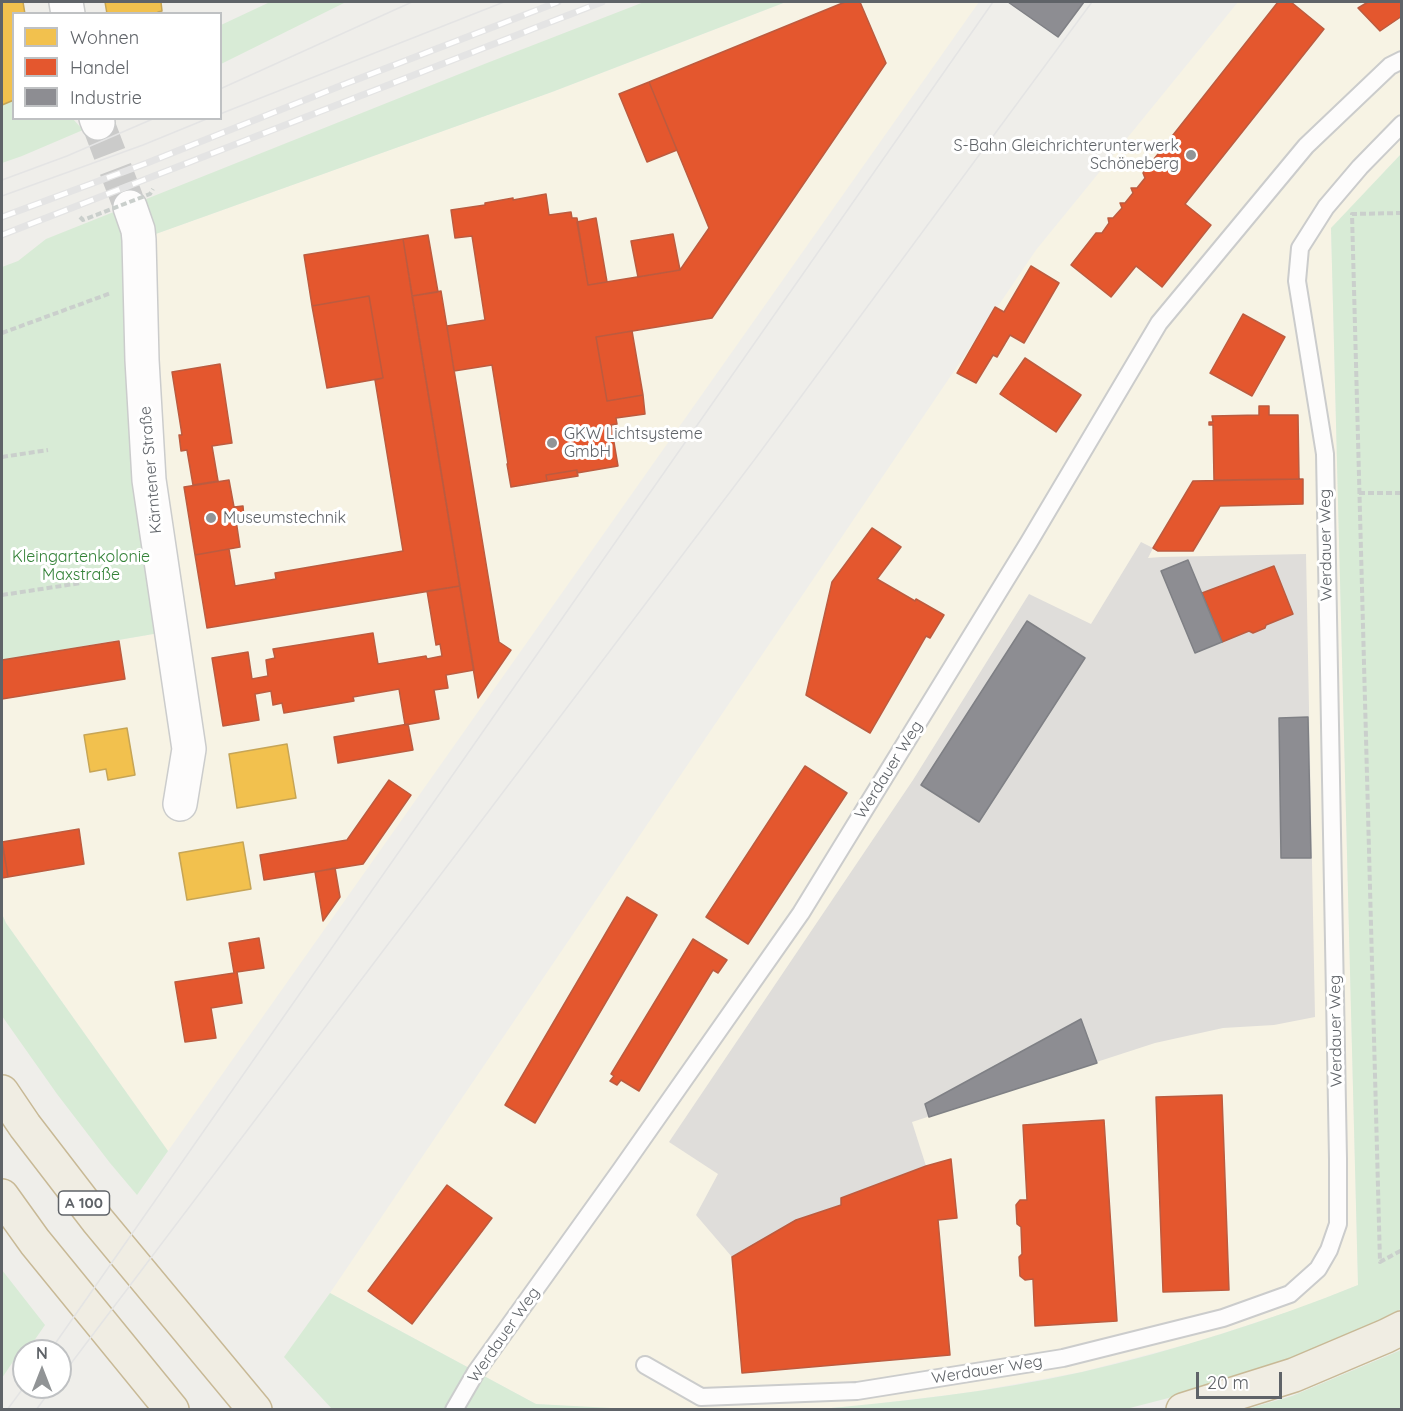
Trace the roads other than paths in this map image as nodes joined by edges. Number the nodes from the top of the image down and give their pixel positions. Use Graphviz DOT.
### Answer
graph roads {
  1 [pos="1401,60"];
  2 [pos="1401,124"];
  3 [pos="141,198"];
  4 [pos="180,804"];
  5 [pos="2,1092"];
  6 [pos="2,1196"];
  7 [pos="1401,1328"];
  8 [pos="645,1365"];
  9 [pos="172,1410"];
  10 [pos="255,1410"];
  11 [pos="454,1410"];
  12 [pos="1183,1410"];
  1 -- 11 [label="lane, Werdauer Weg"];
  2 -- 8 [label="lane, Werdauer Weg"];
  3 -- 4 [label="street, Kärntener Straße"];
  5 -- 10 [label="highway, A 100"];
  6 -- 9 [label="highway"];
  7 -- 12 [label="highway"];
}
